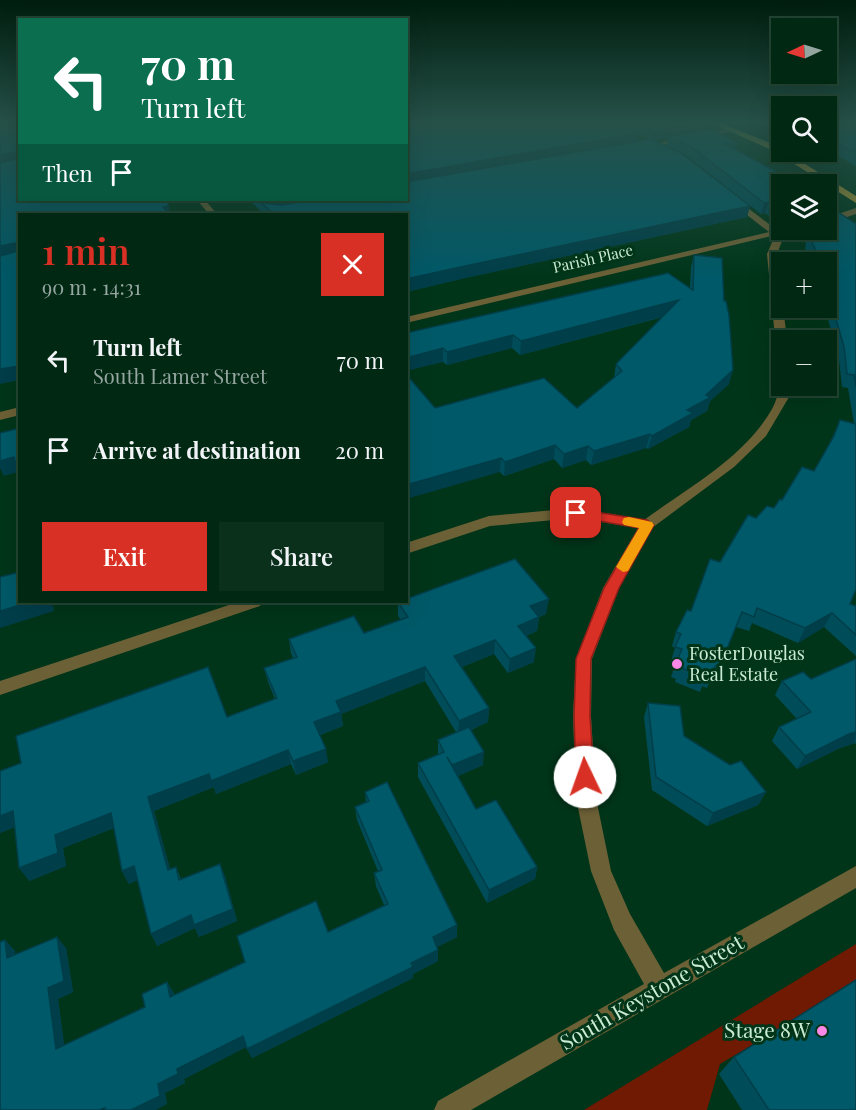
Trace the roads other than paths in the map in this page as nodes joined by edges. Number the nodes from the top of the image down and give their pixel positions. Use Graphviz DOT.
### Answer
graph roads {
  1 [pos="815,174"];
  2 [pos="729,196"];
  3 [pos="856,200"];
  4 [pos="202,201"];
  5 [pos="856,211"];
  6 [pos="212,213"];
  7 [pos="837,217"];
  8 [pos="771,229"];
  9 [pos="771,233"];
  10 [pos="778,240"];
  11 [pos="408,320"];
  12 [pos="780,330"];
  13 [pos="784,396"];
  14 [pos="18,412"];
  15 [pos="0,416"];
  16 [pos="647,525"];
  17 [pos="408,548"];
  18 [pos="251,603"];
  19 [pos="0,688"];
  20 [pos="856,876"];
  21 [pos="659,988"];
  22 [pos="447,1110"];
  1 -- 3 [label="main road"];
  2 -- 8 [label="street"];
  4 -- 6 [label="street"];
  5 -- 7 [label="street"];
  9 -- 11 [label="street, Parish Place"];
  10 -- 12 [label="street"];
  13 -- 16 [label="street"];
  14 -- 15 [label="street"];
  16 -- 17 [label="street"];
  16 -- 21 [label="street"];
  18 -- 19 [label="street"];
  20 -- 21 [label="street, South Keystone Street"];
  21 -- 22 [label="street, South Keystone Street"];
}
